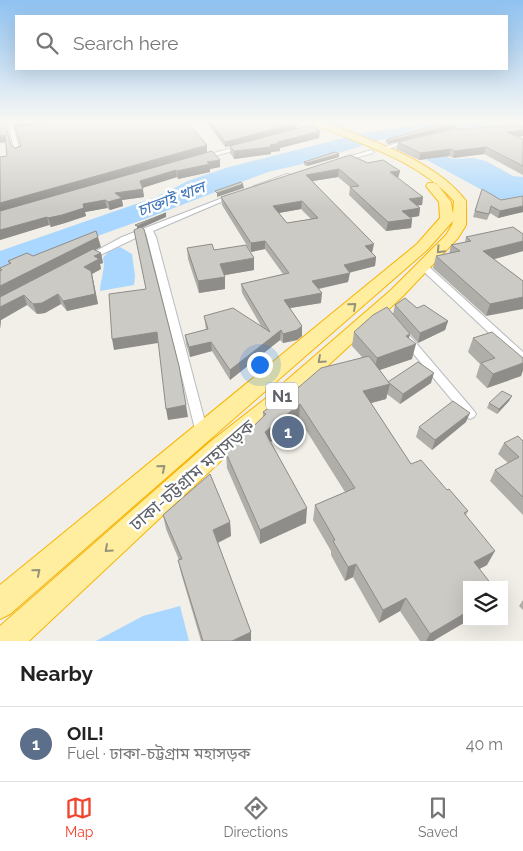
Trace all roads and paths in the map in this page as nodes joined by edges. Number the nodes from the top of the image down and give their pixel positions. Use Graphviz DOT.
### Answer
graph roads {
  1 [pos="227,151"];
  2 [pos="372,151"];
  3 [pos="376,151"];
  4 [pos="377,151"];
  5 [pos="192,160"];
  6 [pos="329,164"];
  7 [pos="300,172"];
  8 [pos="148,229"];
  9 [pos="80,262"];
  10 [pos="424,267"];
  11 [pos="378,284"];
  12 [pos="396,293"];
  13 [pos="399,330"];
  14 [pos="523,358"];
  15 [pos="470,414"];
  16 [pos="202,434"];
  17 [pos="0,604"];
  18 [pos="6,641"];
  1 -- 5 [label="street"];
  2 -- 6 [label="street"];
  3 -- 11 [label="highway, ঢাকা-চট্টগ্রাম মহাসড়ক / N1"];
  4 -- 10 [label="highway, ঢাকা-চট্টগ্রাম মহাসড়ক / N1, one-way"];
  7 -- 8 [label="street"];
  8 -- 9 [label="street"];
  8 -- 16 [label="street"];
  10 -- 12 [label="highway, ঢাকা-চট্টগ্রাম মহাসড়ক / N1"];
  10 -- 14 [label="street"];
  11 -- 12 [label="highway"];
  16 -- 11 [label="highway, ঢাকা-চট্টগ্রাম মহাসড়ক / N1, one-way"];
  12 -- 18 [label="highway, ঢাকা-চট্টগ্রাম মহাসড়ক / N1, one-way"];
  13 -- 15 [label="street"];
  17 -- 16 [label="highway, ঢাকা-চট্টগ্রাম মহাসড়ক / N1, one-way"];
}
